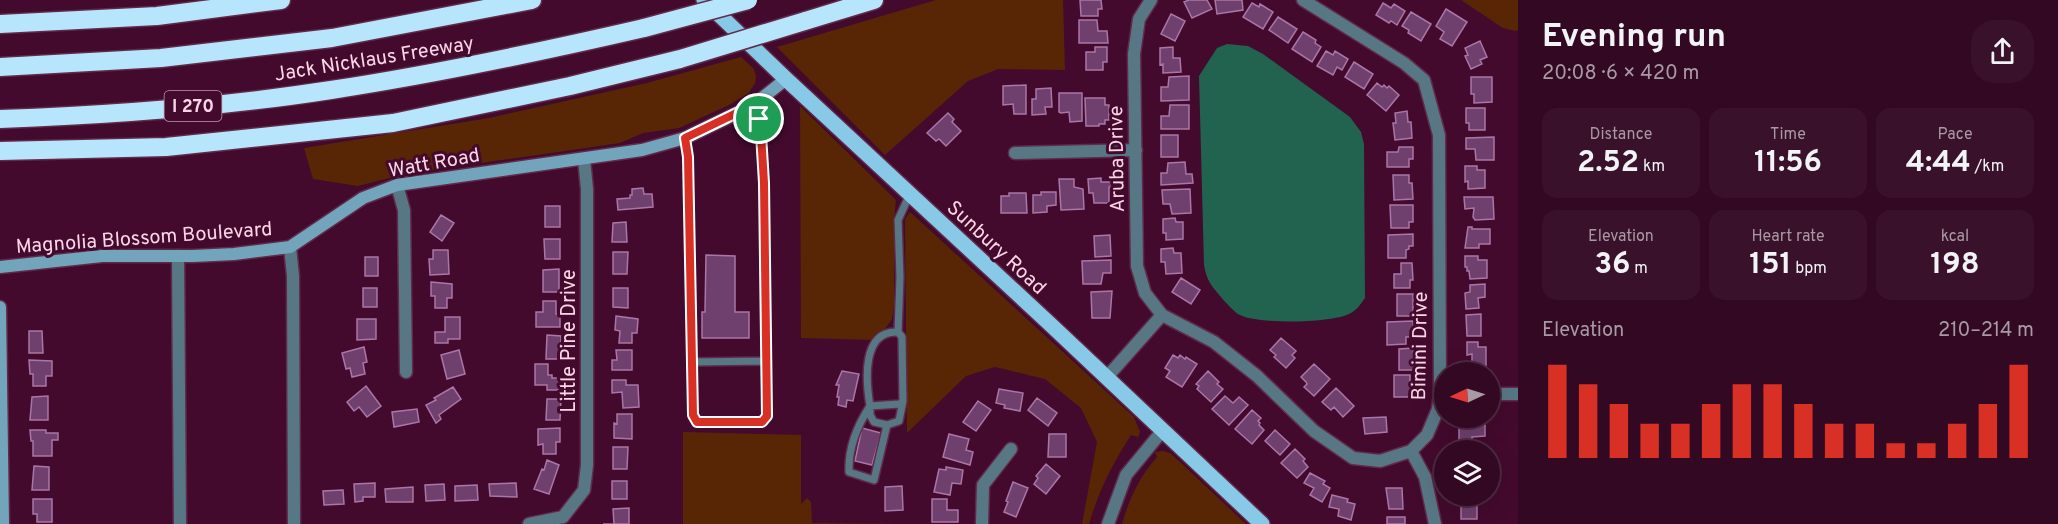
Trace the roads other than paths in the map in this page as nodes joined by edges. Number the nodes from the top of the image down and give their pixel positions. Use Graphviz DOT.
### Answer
graph roads {
  1 [pos="281,0"];
  2 [pos="532,0"];
  3 [pos="704,0"];
  4 [pos="748,0"];
  5 [pos="874,0"];
  6 [pos="1151,0"];
  7 [pos="1303,0"];
  8 [pos="0,24"];
  9 [pos="0,68"];
  10 [pos="786,79"];
  11 [pos="751,106"];
  12 [pos="0,119"];
  13 [pos="685,138"];
  14 [pos="1136,150"];
  15 [pos="0,151"];
  16 [pos="1016,153"];
  17 [pos="584,159"];
  18 [pos="397,185"];
  19 [pos="910,194"];
  20 [pos="290,247"];
  21 [pos="178,256"];
  22 [pos="0,267"];
  23 [pos="0,307"];
  24 [pos="1162,315"];
  25 [pos="898,332"];
  26 [pos="765,361"];
  27 [pos="692,362"];
  28 [pos="1442,362"];
  29 [pos="406,372"];
  30 [pos="1107,377"];
  31 [pos="1500,394"];
  32 [pos="1518,394"];
  33 [pos="903,401"];
  34 [pos="870,406"];
  35 [pos="1434,418"];
  36 [pos="887,425"];
  37 [pos="1163,430"];
  38 [pos="1011,449"];
  39 [pos="1411,451"];
  40 [pos="565,520"];
  41 [pos="3,524"];
  42 [pos="180,524"];
  43 [pos="294,524"];
  44 [pos="529,524"];
  45 [pos="982,524"];
  46 [pos="1108,524"];
  47 [pos="1262,524"];
  48 [pos="1435,524"];
  1 -- 8 [label="highway"];
  2 -- 9 [label="highway, Jack Nicklaus Freeway"];
  3 -- 10 [label="main road, Sunbury Road"];
  4 -- 12 [label="highway, Jack Nicklaus Freeway / I 270, bridge"];
  5 -- 15 [label="highway, bridge"];
  6 -- 14 [label="street, Aruba Drive"];
  7 -- 28 [label="street, Bimini Drive"];
  10 -- 11 [label="street, Watt Road"];
  10 -- 19 [label="main road, Sunbury Road"];
  11 -- 13 [label="street, Watt Road"];
  11 -- 26 [label="lane"];
  13 -- 17 [label="street, Watt Road"];
  13 -- 27 [label="lane"];
  14 -- 16 [label="street"];
  14 -- 24 [label="street, Aruba Drive"];
  17 -- 18 [label="street, Watt Road"];
  17 -- 40 [label="street, Little Pine Drive"];
  18 -- 20 [label="street, Watt Road"];
  18 -- 29 [label="street"];
  19 -- 25 [label="lane"];
  19 -- 30 [label="main road, Sunbury Road"];
  20 -- 21 [label="street, Magnolia Blossom Boulevard"];
  20 -- 43 [label="street"];
  21 -- 22 [label="street, Magnolia Blossom Boulevard"];
  21 -- 42 [label="street"];
  23 -- 41 [label="street"];
  24 -- 30 [label="street"];
  24 -- 39 [label="street"];
  25 -- 33 [label="lane"];
  25 -- 34 [label="lane"];
  26 -- 27 [label="lane"];
  26 -- 27 [label="lane"];
  30 -- 37 [label="main road, Sunbury Road"];
  31 -- 32 [label="street"];
  33 -- 34 [label="lane"];
  33 -- 36 [label="lane"];
  34 -- 36 [label="lane"];
  34 -- 36 [label="lane"];
  35 -- 39 [label="street, Bimini Drive"];
  37 -- 46 [label="street"];
  37 -- 47 [label="main road, Sunbury Road"];
  38 -- 45 [label="street"];
  39 -- 48 [label="street"];
  40 -- 44 [label="street"];
}
